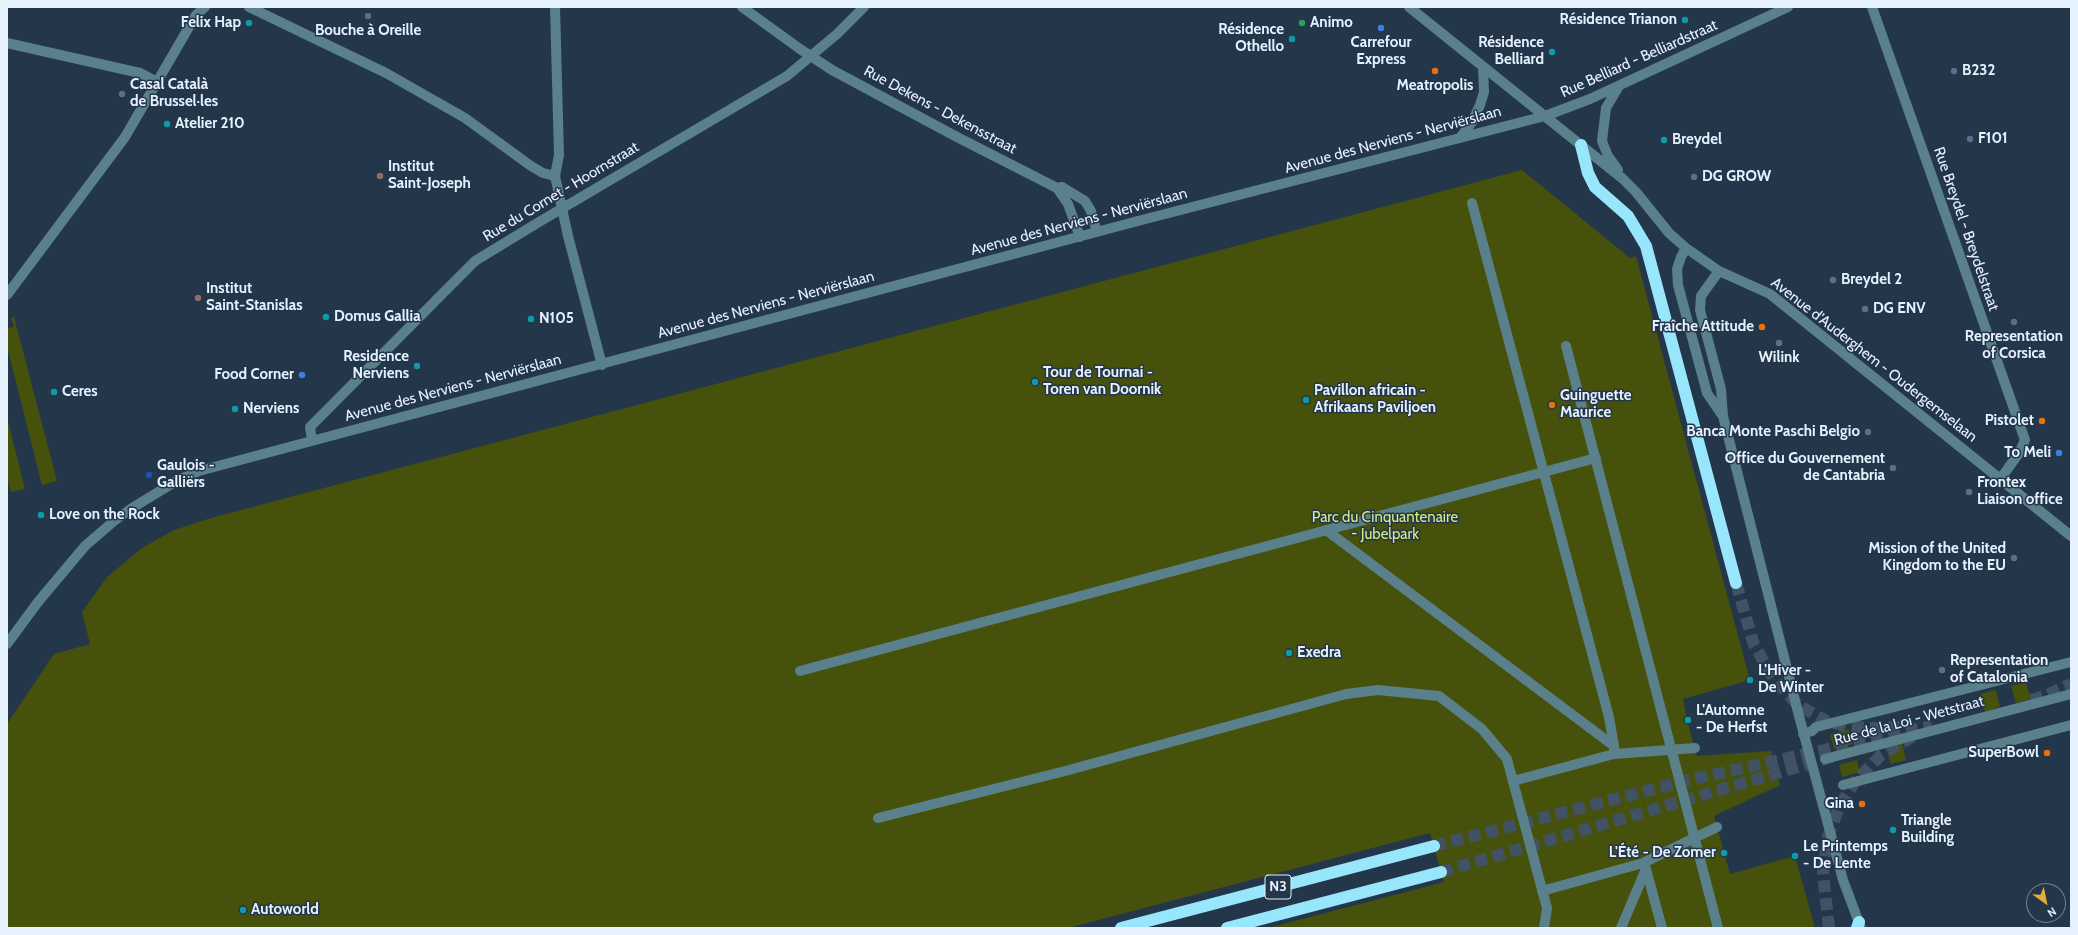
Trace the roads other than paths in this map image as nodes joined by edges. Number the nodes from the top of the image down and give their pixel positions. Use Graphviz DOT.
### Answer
graph roads {
  1 [pos="204,7"];
  2 [pos="249,7"];
  3 [pos="555,7"];
  4 [pos="742,7"];
  5 [pos="864,7"];
  6 [pos="1408,7"];
  7 [pos="1788,7"];
  8 [pos="1872,7"];
  9 [pos="7,43"];
  10 [pos="811,56"];
  11 [pos="1482,67"];
  12 [pos="157,82"];
  13 [pos="1619,85"];
  14 [pos="1545,116"];
  15 [pos="1460,138"];
  16 [pos="1581,145"];
  17 [pos="555,176"];
  18 [pos="1623,179"];
  19 [pos="1057,188"];
  20 [pos="1472,203"];
  21 [pos="562,208"];
  22 [pos="1097,232"];
  23 [pos="1080,237"];
  24 [pos="1686,248"];
  25 [pos="1719,271"];
  26 [pos="7,295"];
  27 [pos="1566,346"];
  28 [pos="602,365"];
  29 [pos="1723,416"];
  30 [pos="312,440"];
  31 [pos="1596,458"];
  32 [pos="1543,472"];
  33 [pos="2000,478"];
  34 [pos="1326,530"];
  35 [pos="2071,536"];
  36 [pos="1736,584"];
  37 [pos="7,644"];
  38 [pos="2071,662"];
  39 [pos="800,671"];
  40 [pos="2071,694"];
  41 [pos="2071,725"];
  42 [pos="1803,734"];
  43 [pos="1695,748"];
  44 [pos="1614,750"];
  45 [pos="1671,750"];
  46 [pos="1825,759"];
  47 [pos="1513,781"];
  48 [pos="1843,785"];
  49 [pos="878,818"];
  50 [pos="1717,827"];
  51 [pos="1694,838"];
  52 [pos="1434,846"];
  53 [pos="1645,866"];
  54 [pos="1442,872"];
  55 [pos="1542,891"];
  56 [pos="1859,926"];
  57 [pos="1121,928"];
  58 [pos="1227,928"];
  59 [pos="1544,928"];
  60 [pos="1621,928"];
  61 [pos="1662,928"];
  62 [pos="1718,928"];
  1 -- 12 [label="street"];
  2 -- 17 [label="street"];
  3 -- 17 [label="street"];
  4 -- 10 [label="street, Rue Dekens - Dekensstraat"];
  5 -- 10 [label="street, Rue du Cornet - Hoornstraat"];
  6 -- 11 [label="street, Avenue d'Auderghem - Oudergemselaan"];
  7 -- 13 [label="street, Rue Belliard - Belliardstraat"];
  8 -- 33 [label="street, Rue Breydel - Breydelstraat"];
  9 -- 12 [label="street"];
  10 -- 19 [label="street, Rue Dekens - Dekensstraat"];
  10 -- 21 [label="street, Rue du Cornet - Hoornstraat"];
  11 -- 14 [label="street, Avenue d'Auderghem - Oudergemselaan"];
  11 -- 15 [label="street"];
  12 -- 26 [label="street"];
  13 -- 14 [label="street, Rue Belliard - Belliardstraat"];
  13 -- 18 [label="street, Avenue d'Auderghem - Oudergemselaan"];
  14 -- 15 [label="street, Avenue des Nerviens - Nerviërslaan"];
  14 -- 16 [label="street, Avenue d'Auderghem - Oudergemselaan"];
  15 -- 22 [label="street, Avenue des Nerviens - Nerviërslaan"];
  16 -- 18 [label="street, Avenue d'Auderghem - Oudergemselaan"];
  16 -- 36 [label="highway"];
  17 -- 21 [label="street"];
  18 -- 24 [label="street, Avenue d'Auderghem - Oudergemselaan"];
  19 -- 22 [label="street, Rue Dekens - Dekensstraat"];
  19 -- 23 [label="street, Rue Dekens - Dekensstraat"];
  20 -- 32 [label="street"];
  21 -- 28 [label="street"];
  21 -- 30 [label="street, Rue du Cornet - Hoornstraat"];
  22 -- 23 [label="street, Avenue des Nerviens - Nerviërslaan"];
  23 -- 28 [label="street, Avenue des Nerviens - Nerviërslaan"];
  24 -- 25 [label="street, Avenue d'Auderghem - Oudergemselaan"];
  24 -- 29 [label="street"];
  25 -- 29 [label="street"];
  25 -- 33 [label="street, Avenue d'Auderghem - Oudergemselaan"];
  27 -- 31 [label="street"];
  28 -- 30 [label="street, Avenue des Nerviens - Nerviërslaan"];
  29 -- 42 [label="street"];
  30 -- 37 [label="street, Avenue des Nerviens - Nerviërslaan"];
  31 -- 32 [label="street"];
  31 -- 45 [label="street"];
  32 -- 34 [label="street"];
  32 -- 44 [label="street"];
  33 -- 35 [label="street, Avenue d'Auderghem - Oudergemselaan"];
  34 -- 39 [label="street"];
  34 -- 44 [label="street"];
  38 -- 42 [label="street, Rue de la Loi - Wetstraat"];
  40 -- 46 [label="street, Rue de la Loi - Wetstraat"];
  41 -- 48 [label="street"];
  42 -- 56 [label="street"];
  43 -- 45 [label="street"];
  44 -- 45 [label="street"];
  44 -- 47 [label="street"];
  45 -- 51 [label="street"];
  47 -- 49 [label="street"];
  47 -- 55 [label="street"];
  50 -- 51 [label="street"];
  51 -- 53 [label="street"];
  51 -- 62 [label="street"];
  52 -- 57 [label="highway, N3"];
  53 -- 55 [label="street"];
  53 -- 60 [label="street"];
  53 -- 61 [label="street"];
  54 -- 58 [label="highway, N3"];
  55 -- 59 [label="street"];
}
